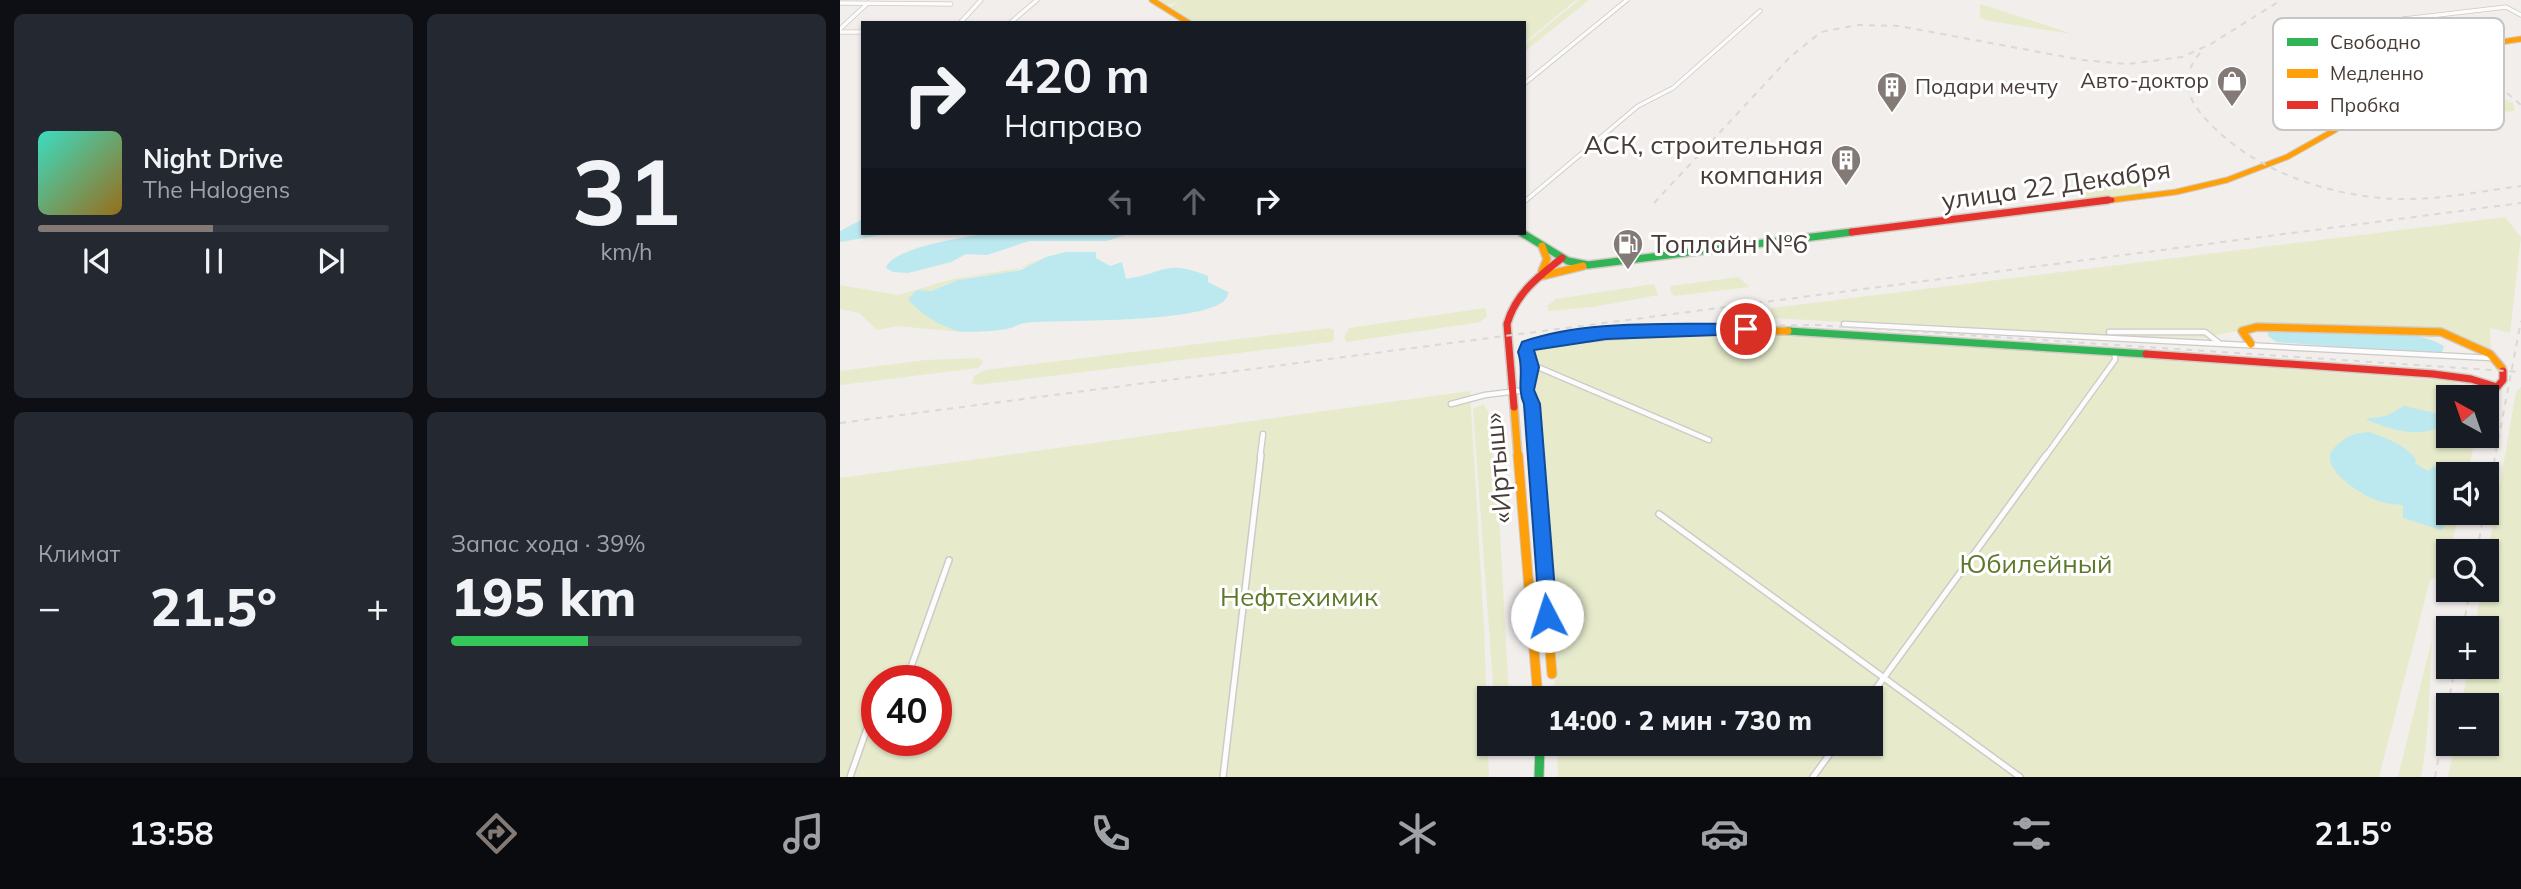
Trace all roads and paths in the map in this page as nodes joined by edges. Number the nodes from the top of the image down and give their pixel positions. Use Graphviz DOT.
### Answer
graph roads {
  1 [pos="981,0"];
  2 [pos="1037,0"];
  3 [pos="1152,0"];
  4 [pos="1627,0"];
  5 [pos="840,3"];
  6 [pos="868,3"];
  7 [pos="951,4"];
  8 [pos="1760,11"];
  9 [pos="2521,15"];
  10 [pos="2412,18"];
  11 [pos="962,21"];
  12 [pos="1012,21"];
  13 [pos="1185,21"];
  14 [pos="840,30"];
  15 [pos="861,32"];
  16 [pos="1526,82"];
  17 [pos="2331,130"];
  18 [pos="1526,200"];
  19 [pos="1525,235"];
  20 [pos="1541,245"];
  21 [pos="1562,258"];
  22 [pos="1588,265"];
  23 [pos="1534,279"];
  24 [pos="1844,324"];
  25 [pos="2109,332"];
  26 [pos="2218,343"];
  27 [pos="2251,344"];
  28 [pos="2115,351"];
  29 [pos="2491,358"];
  30 [pos="1531,367"];
  31 [pos="1526,390"];
  32 [pos="1511,392"];
  33 [pos="1451,404"];
  34 [pos="1263,434"];
  35 [pos="1709,440"];
  36 [pos="1660,514"];
  37 [pos="949,560"];
  38 [pos="912,665"];
  39 [pos="1552,674"];
  40 [pos="1884,677"];
  41 [pos="1537,686"];
  42 [pos="1878,686"];
  43 [pos="861,746"];
  44 [pos="1540,756"];
  45 [pos="1828,756"];
  46 [pos="850,777"];
  47 [pos="1223,777"];
  48 [pos="1539,777"];
  49 [pos="1813,777"];
  50 [pos="2020,777"];
  1 -- 11 [label="street"];
  2 -- 12 [label="street"];
  3 -- 13 [label="main road"];
  4 -- 16 [label="street"];
  5 -- 6 [label="street"];
  6 -- 7 [label="street"];
  6 -- 14 [label="street"];
  8 -- 18 [label="street"];
  9 -- 10 [label="street"];
  14 -- 15 [label="street"];
  17 -- 22 [label="main road, улица 22 Декабря"];
  19 -- 20 [label="main road, улица 22 Декабря"];
  20 -- 21 [label="main road, улица 22 Декабря"];
  20 -- 23 [label="main road"];
  21 -- 22 [label="main road, улица 22 Декабря"];
  21 -- 23 [label="main road, «Иртыш»"];
  22 -- 23 [label="main road"];
  23 -- 32 [label="main road, «Иртыш»"];
  24 -- 26 [label="street"];
  25 -- 26 [label="street"];
  26 -- 27 [label="street"];
  27 -- 29 [label="street"];
  27 -- 29 [label="main road"];
  28 -- 29 [label="main road"];
  28 -- 30 [label="main road"];
  28 -- 40 [label="street"];
  30 -- 31 [label="main road"];
  30 -- 35 [label="street"];
  31 -- 32 [label="street"];
  31 -- 39 [label="main road"];
  32 -- 33 [label="street"];
  32 -- 41 [label="main road, «Иртыш»"];
  34 -- 47 [label="street"];
  36 -- 40 [label="street"];
  37 -- 38 [label="street"];
  40 -- 42 [label="street"];
  40 -- 50 [label="street"];
  43 -- 46 [label="street"];
  44 -- 48 [label="main road"];
  45 -- 49 [label="street"];
}
